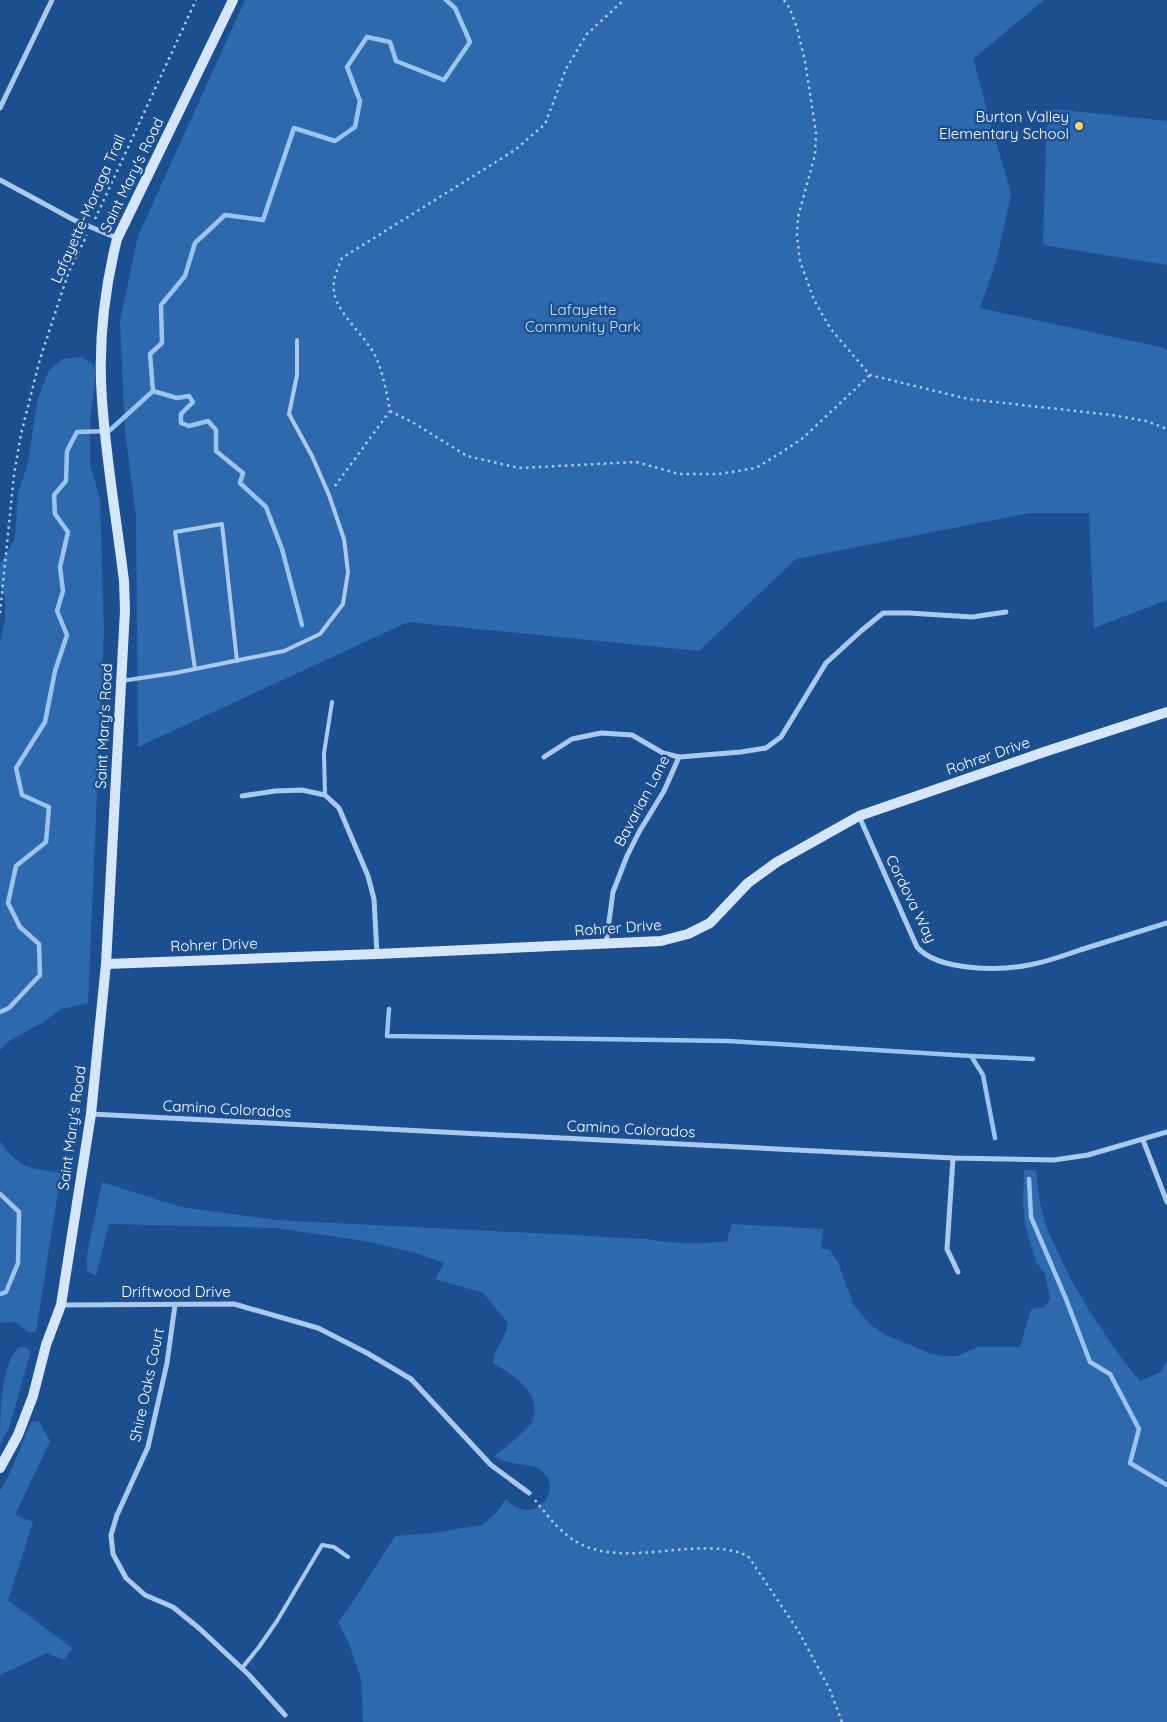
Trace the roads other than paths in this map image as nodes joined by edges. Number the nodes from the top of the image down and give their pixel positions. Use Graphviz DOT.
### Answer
graph roads {
  1 [pos="52,0"];
  2 [pos="233,0"];
  3 [pos="0,108"];
  4 [pos="0,180"];
  5 [pos="118,238"];
  6 [pos="297,340"];
  7 [pos="1006,612"];
  8 [pos="237,661"];
  9 [pos="195,669"];
  10 [pos="121,681"];
  11 [pos="332,702"];
  12 [pos="1167,712"];
  13 [pos="544,757"];
  14 [pos="679,757"];
  15 [pos="325,795"];
  16 [pos="242,796"];
  17 [pos="859,816"];
  18 [pos="1167,923"];
  19 [pos="606,945"];
  20 [pos="377,954"];
  21 [pos="106,964"];
  22 [pos="91,1114"];
  23 [pos="1167,1132"];
  24 [pos="1142,1140"];
  25 [pos="953,1158"];
  26 [pos="1167,1202"];
  27 [pos="958,1272"];
  28 [pos="60,1305"];
  29 [pos="175,1305"];
  30 [pos="0,1468"];
  31 [pos="529,1493"];
  32 [pos="348,1557"];
  33 [pos="242,1668"];
  34 [pos="285,1715"];
  1 -- 3 [label="street"];
  2 -- 5 [label="street, Saint Mary's Road"];
  4 -- 5 [label="street"];
  5 -- 10 [label="street, Saint Mary's Road"];
  6 -- 8 [label="lane"];
  7 -- 14 [label="street, Bavarian Lane"];
  8 -- 9 [label="lane"];
  8 -- 9 [label="lane"];
  9 -- 10 [label="lane"];
  10 -- 21 [label="street, Saint Mary's Road"];
  11 -- 15 [label="lane"];
  12 -- 17 [label="street, Rohrer Drive"];
  13 -- 14 [label="street"];
  14 -- 19 [label="street, Bavarian Lane"];
  15 -- 16 [label="street"];
  15 -- 20 [label="street"];
  17 -- 18 [label="street, Cordova Way"];
  17 -- 19 [label="street, Rohrer Drive"];
  19 -- 20 [label="street, Rohrer Drive"];
  20 -- 21 [label="street, Rohrer Drive"];
  21 -- 22 [label="street, Saint Mary's Road"];
  22 -- 25 [label="street, Camino Colorados"];
  22 -- 28 [label="street, Saint Mary's Road"];
  23 -- 24 [label="street, Camino Colorados"];
  24 -- 25 [label="street, Camino Colorados"];
  24 -- 26 [label="street"];
  25 -- 27 [label="street"];
  28 -- 29 [label="street, Driftwood Drive"];
  28 -- 30 [label="street, Saint Mary's Road"];
  29 -- 31 [label="street, Driftwood Drive"];
  29 -- 33 [label="street, Shire Oaks Court"];
  32 -- 33 [label="lane"];
  33 -- 34 [label="street, Shire Oaks Court"];
}
